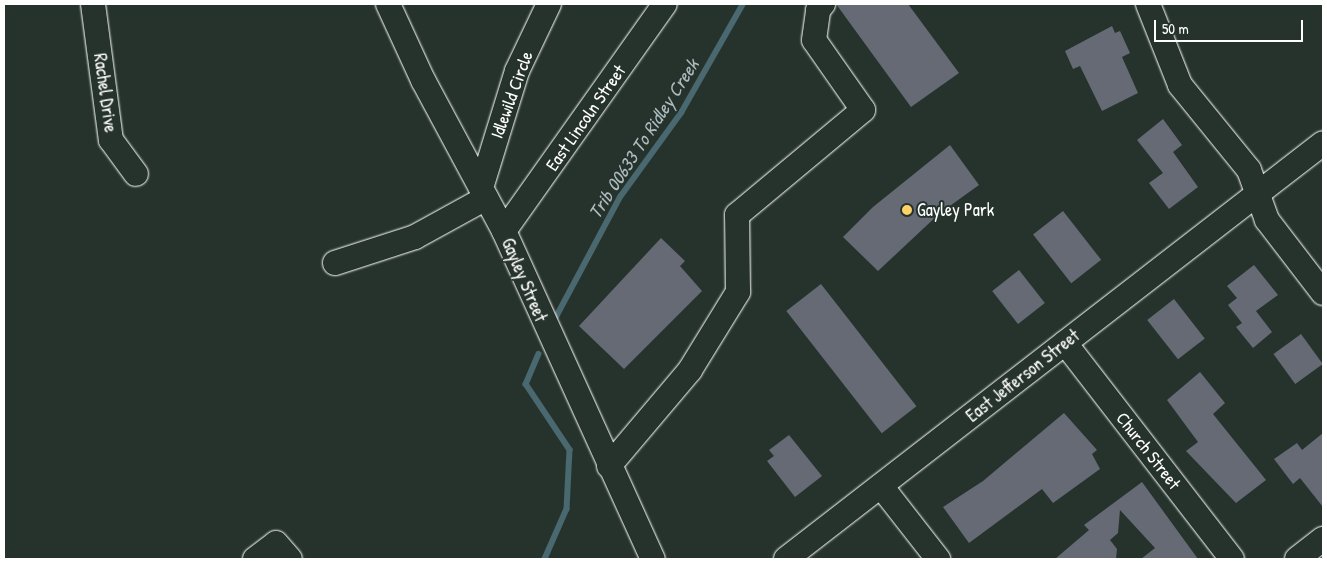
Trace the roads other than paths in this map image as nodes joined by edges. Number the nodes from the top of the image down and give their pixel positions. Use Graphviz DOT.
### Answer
graph roads {
  1 [pos="93,4"];
  2 [pos="388,4"];
  3 [pos="549,4"];
  4 [pos="665,4"];
  5 [pos="823,4"];
  6 [pos="1148,4"];
  7 [pos="1323,143"];
  8 [pos="136,174"];
  9 [pos="1259,192"];
  10 [pos="483,193"];
  11 [pos="504,231"];
  12 [pos="335,263"];
  13 [pos="1323,293"];
  14 [pos="1065,343"];
  15 [pos="609,466"];
  16 [pos="881,486"];
  17 [pos="1323,539"];
  18 [pos="283,551"];
  19 [pos="255,559"];
  20 [pos="653,559"];
  21 [pos="786,559"];
  22 [pos="938,559"];
  23 [pos="1232,559"];
  24 [pos="1297,559"];
  1 -- 8 [label="street, Rachel Drive"];
  2 -- 10 [label="street, Gayley Street"];
  3 -- 10 [label="street, Idlewild Circle"];
  4 -- 11 [label="street, East Lincoln Street"];
  5 -- 15 [label="street"];
  6 -- 9 [label="street"];
  7 -- 9 [label="street, East Jefferson Street"];
  9 -- 13 [label="street"];
  9 -- 14 [label="street, East Jefferson Street"];
  10 -- 11 [label="street, Gayley Street"];
  10 -- 12 [label="street"];
  11 -- 15 [label="street, Gayley Street"];
  14 -- 16 [label="street, East Jefferson Street"];
  14 -- 23 [label="street, Church Street"];
  15 -- 20 [label="street, Gayley Street"];
  16 -- 21 [label="street, East Jefferson Street"];
  16 -- 22 [label="street"];
  17 -- 24 [label="street"];
  18 -- 19 [label="street"];
}
